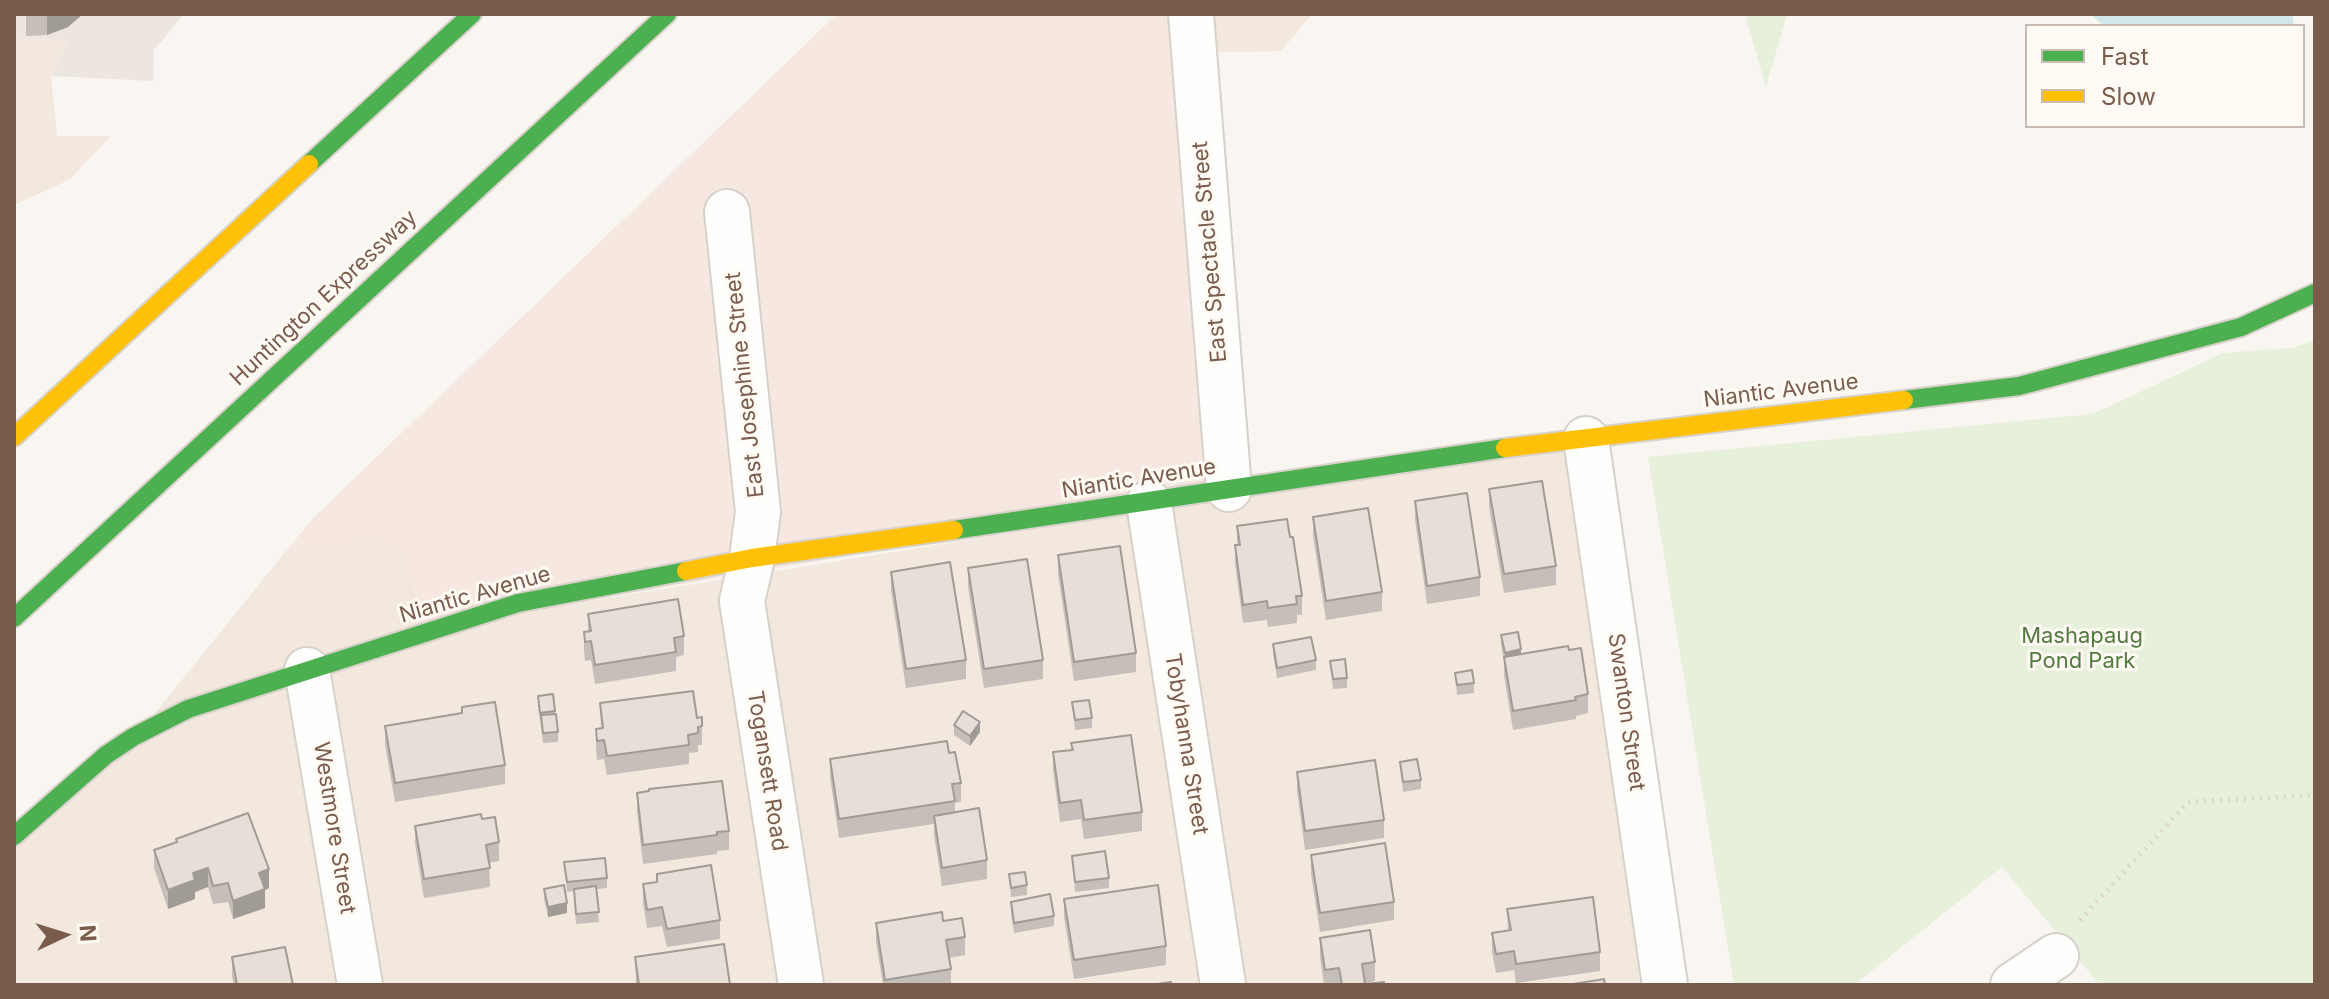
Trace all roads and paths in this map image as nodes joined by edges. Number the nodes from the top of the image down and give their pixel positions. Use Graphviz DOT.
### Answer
graph roads {
  1 [pos="472,14"];
  2 [pos="667,14"];
  3 [pos="1191,14"];
  4 [pos="727,212"];
  5 [pos="2315,293"];
  6 [pos="14,437"];
  7 [pos="1586,439"];
  8 [pos="1229,489"];
  9 [pos="1149,503"];
  10 [pos="752,558"];
  11 [pos="14,618"];
  12 [pos="307,670"];
  13 [pos="2315,795"];
  14 [pos="14,836"];
  15 [pos="2067,939"];
  16 [pos="360,985"];
  17 [pos="801,985"];
  18 [pos="1223,985"];
  19 [pos="1665,985"];
  20 [pos="2013,985"];
  1 -- 6 [label="main road"];
  2 -- 11 [label="main road, Huntington Expressway"];
  3 -- 8 [label="street, East Spectacle Street"];
  4 -- 10 [label="street, East Josephine Street"];
  5 -- 7 [label="main road, Niantic Avenue"];
  7 -- 8 [label="main road, Niantic Avenue"];
  7 -- 19 [label="street, Swanton Street"];
  8 -- 9 [label="main road, Niantic Avenue"];
  9 -- 10 [label="main road, Niantic Avenue"];
  9 -- 18 [label="street, Tobyhanna Street"];
  10 -- 12 [label="main road, Niantic Avenue"];
  10 -- 17 [label="street, Togansett Road"];
  12 -- 14 [label="main road, Niantic Avenue"];
  12 -- 16 [label="street, Westmore Street"];
  13 -- 15 [label="path"];
  15 -- 20 [label="street"];
}
